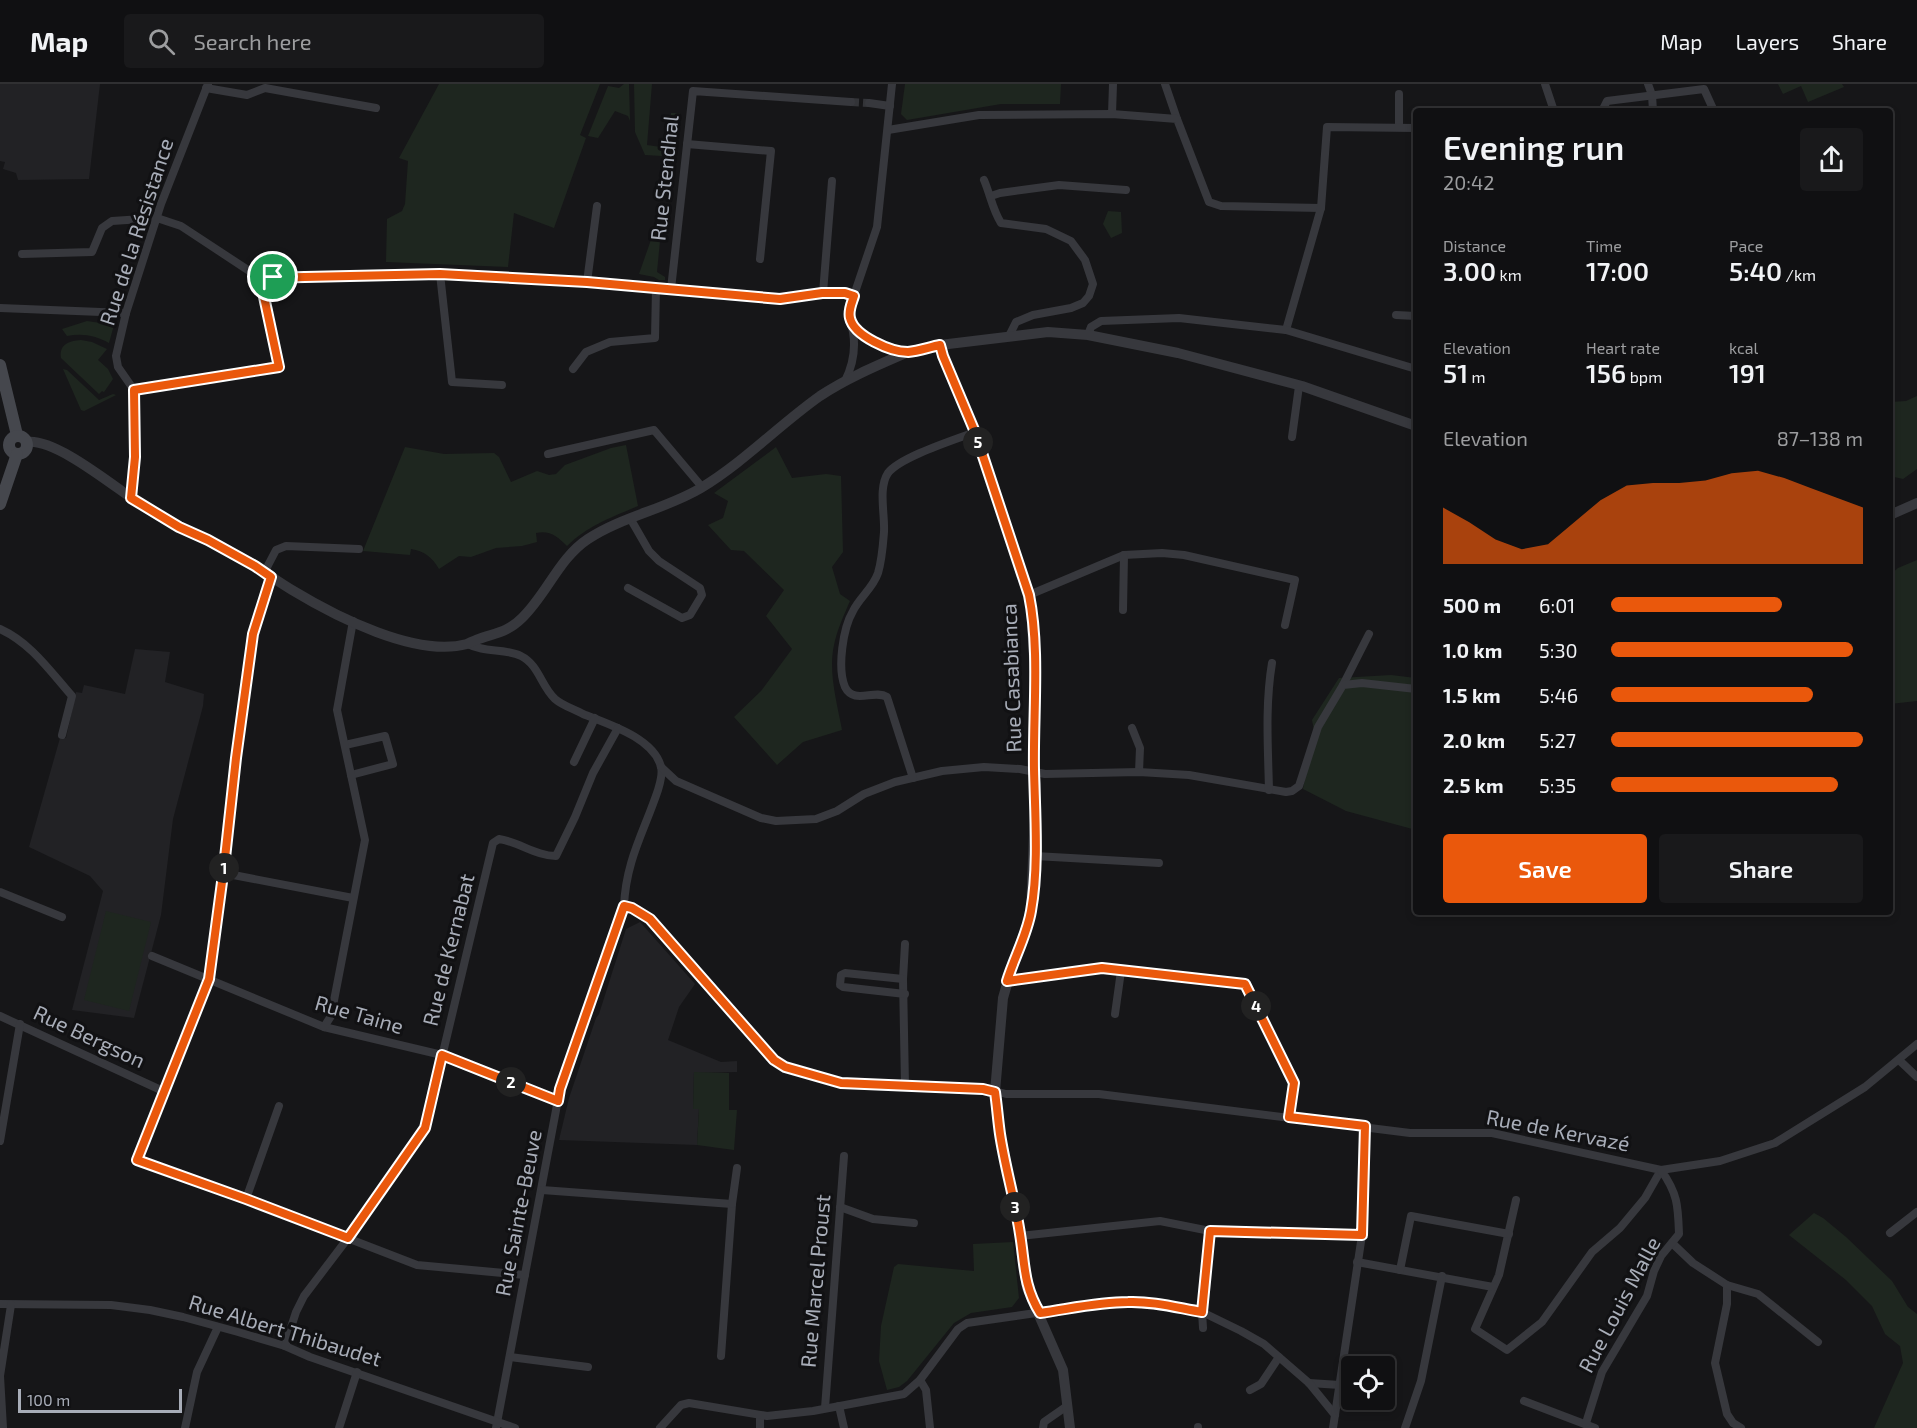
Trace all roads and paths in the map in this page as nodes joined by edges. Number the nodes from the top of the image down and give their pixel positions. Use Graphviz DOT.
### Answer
graph roads {
  1 [pos="750,84"];
  2 [pos="892,84"];
  3 [pos="1113,84"];
  4 [pos="1165,84"];
  5 [pos="1545,84"];
  6 [pos="1648,84"];
  7 [pos="207,86"];
  8 [pos="1399,94"];
  9 [pos="750,95"];
  10 [pos="1652,95"];
  11 [pos="851,102"];
  12 [pos="869,103"];
  13 [pos="890,106"];
  14 [pos="376,108"];
  15 [pos="1553,108"];
  16 [pos="1604,108"];
  17 [pos="1653,108"];
  18 [pos="1713,108"];
  19 [pos="1112,114"];
  20 [pos="1177,119"];
  21 [pos="1399,127"];
  22 [pos="1413,128"];
  23 [pos="888,129"];
  24 [pos="687,144"];
  25 [pos="984,180"];
  26 [pos="832,181"];
  27 [pos="1126,190"];
  28 [pos="991,196"];
  29 [pos="597,206"];
  30 [pos="1321,208"];
  31 [pos="157,218"];
  32 [pos="22,254"];
  33 [pos="760,259"];
  34 [pos="440,274"];
  35 [pos="260,278"];
  36 [pos="587,282"];
  37 [pos="656,288"];
  38 [pos="671,289"];
  39 [pos="822,293"];
  40 [pos="854,296"];
  41 [pos="0,308"];
  42 [pos="126,313"];
  43 [pos="1396,315"];
  44 [pos="1413,316"];
  45 [pos="850,320"];
  46 [pos="1286,330"];
  47 [pos="1088,335"];
  48 [pos="1010,336"];
  49 [pos="940,345"];
  50 [pos="908,352"];
  51 [pos="0,365"];
  52 [pos="1413,368"];
  53 [pos="573,369"];
  54 [pos="845,381"];
  55 [pos="502,385"];
  56 [pos="1299,386"];
  57 [pos="134,390"];
  58 [pos="1413,425"];
  59 [pos="975,432"];
  60 [pos="1292,437"];
  61 [pos="22,439"];
  62 [pos="548,454"];
  63 [pos="702,487"];
  64 [pos="131,498"];
  65 [pos="1917,503"];
  66 [pos="0,504"];
  67 [pos="1893,513"];
  68 [pos="630,518"];
  69 [pos="359,549"];
  70 [pos="1124,555"];
  71 [pos="268,575"];
  72 [pos="628,588"];
  73 [pos="1029,595"];
  74 [pos="1123,610"];
  75 [pos="353,621"];
  76 [pos="1286,625"];
  77 [pos="0,629"];
  78 [pos="1369,634"];
  79 [pos="468,644"];
  80 [pos="1272,663"];
  81 [pos="1343,685"];
  82 [pos="1413,689"];
  83 [pos="595,718"];
  84 [pos="618,728"];
  85 [pos="1132,728"];
  86 [pos="62,735"];
  87 [pos="345,745"];
  88 [pos="574,762"];
  89 [pos="661,767"];
  90 [pos="1034,771"];
  91 [pos="1139,772"];
  92 [pos="351,775"];
  93 [pos="913,778"];
  94 [pos="676,781"];
  95 [pos="658,790"];
  96 [pos="1269,790"];
  97 [pos="1035,856"];
  98 [pos="1159,863"];
  99 [pos="223,873"];
  100 [pos="0,892"];
  101 [pos="353,898"];
  102 [pos="624,906"];
  103 [pos="62,917"];
  104 [pos="905,944"];
  105 [pos="152,956"];
  106 [pos="1121,971"];
  107 [pos="209,979"];
  108 [pos="903,979"];
  109 [pos="1007,981"];
  110 [pos="905,994"];
  111 [pos="1115,1014"];
  112 [pos="0,1016"];
  113 [pos="20,1024"];
  114 [pos="324,1027"];
  115 [pos="1917,1044"];
  116 [pos="442,1055"];
  117 [pos="1899,1060"];
  118 [pos="1917,1077"];
  119 [pos="905,1085"];
  120 [pos="163,1091"];
  121 [pos="995,1092"];
  122 [pos="558,1101"];
  123 [pos="279,1106"];
  124 [pos="1289,1117"];
  125 [pos="1365,1126"];
  126 [pos="0,1141"];
  127 [pos="844,1156"];
  128 [pos="737,1168"];
  129 [pos="1661,1170"];
  130 [pos="542,1190"];
  131 [pos="246,1199"];
  132 [pos="1516,1200"];
  133 [pos="732,1204"];
  134 [pos="840,1207"];
  135 [pos="1917,1212"];
  136 [pos="914,1223"];
  137 [pos="1210,1231"];
  138 [pos="1890,1233"];
  139 [pos="1509,1234"];
  140 [pos="1362,1235"];
  141 [pos="1020,1236"];
  142 [pos="348,1238"];
  143 [pos="1672,1243"];
  144 [pos="1357,1262"];
  145 [pos="1400,1270"];
  146 [pos="525,1275"];
  147 [pos="1442,1276"];
  148 [pos="1727,1285"];
  149 [pos="1493,1287"];
  150 [pos="0,1304"];
  151 [pos="11,1305"];
  152 [pos="1202,1312"];
  153 [pos="1040,1313"];
  154 [pos="218,1327"];
  155 [pos="1203,1328"];
  156 [pos="1818,1342"];
  157 [pos="285,1346"];
  158 [pos="721,1356"];
  159 [pos="510,1357"];
  160 [pos="1279,1357"];
  161 [pos="588,1367"];
  162 [pos="357,1372"];
  163 [pos="920,1380"];
  164 [pos="1309,1383"];
  165 [pos="1340,1385"];
  166 [pos="1250,1390"];
  167 [pos="1524,1401"];
  168 [pos="839,1406"];
  169 [pos="1068,1406"];
  170 [pos="825,1408"];
  171 [pos="760,1415"];
  172 [pos="1335,1415"];
  173 [pos="497,1424"];
  174 [pos="1586,1424"];
  175 [pos="3,1428"];
  176 [pos="185,1428"];
  177 [pos="339,1428"];
  178 [pos="515,1428"];
  179 [pos="660,1428"];
  180 [pos="760,1428"];
  181 [pos="844,1428"];
  182 [pos="930,1428"];
  183 [pos="1043,1428"];
  184 [pos="1070,1428"];
  185 [pos="1333,1428"];
  186 [pos="1405,1428"];
  187 [pos="1595,1428"];
  188 [pos="1741,1428"];
  1 -- 9 [label="street"];
  2 -- 13 [label="street"];
  3 -- 19 [label="street"];
  4 -- 20 [label="street"];
  5 -- 15 [label="street"];
  6 -- 10 [label="street"];
  7 -- 14 [label="street"];
  7 -- 31 [label="street, Rue de la Résistance"];
  8 -- 21 [label="street"];
  9 -- 11 [label="street, Rue Stendhal"];
  9 -- 24 [label="street, Rue Stendhal"];
  10 -- 16 [label="street"];
  10 -- 17 [label="street"];
  10 -- 18 [label="street"];
  12 -- 13 [label="street"];
  13 -- 23 [label="street"];
  19 -- 20 [label="street"];
  19 -- 23 [label="street"];
  20 -- 30 [label="street"];
  21 -- 22 [label="street"];
  21 -- 30 [label="street"];
  23 -- 40 [label="street"];
  24 -- 33 [label="street"];
  24 -- 38 [label="street, Rue Stendhal"];
  25 -- 28 [label="street"];
  26 -- 39 [label="street"];
  27 -- 28 [label="street"];
  28 -- 48 [label="street"];
  29 -- 36 [label="street"];
  30 -- 46 [label="street"];
  31 -- 32 [label="street"];
  31 -- 35 [label="street"];
  31 -- 42 [label="street, Rue de la Résistance"];
  34 -- 35 [label="street"];
  34 -- 36 [label="street"];
  34 -- 55 [label="street"];
  35 -- 57 [label="street"];
  36 -- 37 [label="street"];
  37 -- 38 [label="street"];
  37 -- 53 [label="street"];
  38 -- 39 [label="street"];
  39 -- 40 [label="street"];
  40 -- 45 [label="street"];
  41 -- 42 [label="street"];
  42 -- 57 [label="street, Rue de la Résistance"];
  43 -- 44 [label="street"];
  45 -- 50 [label="street"];
  45 -- 54 [label="street"];
  46 -- 47 [label="street"];
  46 -- 52 [label="street"];
  47 -- 48 [label="street"];
  47 -- 56 [label="street"];
  48 -- 49 [label="street"];
  49 -- 50 [label="street"];
  49 -- 59 [label="street, Rue Casabianca"];
  50 -- 54 [label="street"];
  51 -- 61 [label="main road"];
  54 -- 63 [label="street"];
  56 -- 58 [label="street"];
  56 -- 60 [label="street"];
  57 -- 64 [label="street"];
  59 -- 73 [label="street, Rue Casabianca"];
  59 -- 93 [label="street"];
  61 -- 64 [label="street"];
  61 -- 66 [label="main road"];
  62 -- 63 [label="street"];
  63 -- 68 [label="street"];
  64 -- 71 [label="street"];
  65 -- 67 [label="street"];
  68 -- 72 [label="street"];
  68 -- 79 [label="street"];
  69 -- 71 [label="street"];
  70 -- 73 [label="street"];
  70 -- 74 [label="street"];
  70 -- 76 [label="street"];
  71 -- 75 [label="street"];
  71 -- 99 [label="street"];
  73 -- 90 [label="street, Rue Casabianca"];
  75 -- 79 [label="street"];
  75 -- 87 [label="street"];
  77 -- 86 [label="street"];
  78 -- 81 [label="street"];
  79 -- 83 [label="street"];
  80 -- 96 [label="street"];
  81 -- 82 [label="street"];
  81 -- 96 [label="street"];
  83 -- 84 [label="street"];
  83 -- 88 [label="street"];
  84 -- 89 [label="street"];
  84 -- 116 [label="street, Rue de Kernabat"];
  85 -- 91 [label="street"];
  87 -- 92 [label="street"];
  87 -- 92 [label="street"];
  89 -- 94 [label="street"];
  89 -- 95 [label="street, Rue Sainte-Beuve"];
  90 -- 91 [label="street"];
  90 -- 93 [label="street"];
  90 -- 97 [label="street, Rue Casabianca"];
  91 -- 96 [label="street"];
  92 -- 101 [label="street"];
  93 -- 94 [label="street"];
  94 -- 95 [label="street"];
  95 -- 102 [label="street, Rue Sainte-Beuve"];
  97 -- 98 [label="street"];
  97 -- 109 [label="street, Rue Casabianca"];
  99 -- 101 [label="street"];
  99 -- 107 [label="street"];
  100 -- 103 [label="street"];
  101 -- 114 [label="street"];
  102 -- 119 [label="street, Rue de Kervazé"];
  102 -- 122 [label="street, Rue Sainte-Beuve"];
  104 -- 108 [label="street"];
  105 -- 107 [label="street, Rue Taine"];
  106 -- 109 [label="street"];
  106 -- 111 [label="street"];
  106 -- 124 [label="street"];
  107 -- 114 [label="street, Rue Taine"];
  107 -- 120 [label="street"];
  108 -- 110 [label="street"];
  108 -- 110 [label="street"];
  109 -- 121 [label="street, Rue Casabianca"];
  110 -- 119 [label="street"];
  112 -- 113 [label="street, Rue Bergson"];
  113 -- 120 [label="street, Rue Bergson"];
  113 -- 126 [label="street"];
  114 -- 116 [label="street, Rue Taine"];
  115 -- 117 [label="street"];
  116 -- 122 [label="street, Rue Taine"];
  116 -- 142 [label="street, Rue de Kernabat"];
  117 -- 118 [label="street"];
  117 -- 129 [label="street"];
  119 -- 121 [label="street, Rue de Kervazé"];
  120 -- 131 [label="street"];
  121 -- 124 [label="street, Rue de Kervazé"];
  121 -- 141 [label="street, Rue Casabianca"];
  122 -- 130 [label="street, Rue Sainte-Beuve"];
  123 -- 131 [label="street"];
  124 -- 125 [label="street, Rue de Kervazé"];
  125 -- 129 [label="street, Rue de Kervazé"];
  125 -- 140 [label="street"];
  127 -- 134 [label="street, Rue Marcel Proust"];
  128 -- 133 [label="street"];
  129 -- 143 [label="street, Rue Louis Malle"];
  129 -- 149 [label="street"];
  130 -- 133 [label="street"];
  130 -- 146 [label="street, Rue Sainte-Beuve"];
  131 -- 142 [label="street"];
  132 -- 139 [label="street"];
  133 -- 158 [label="street"];
  134 -- 136 [label="street"];
  134 -- 170 [label="street, Rue Marcel Proust"];
  135 -- 138 [label="street"];
  137 -- 140 [label="street"];
  137 -- 141 [label="street"];
  137 -- 152 [label="street"];
  139 -- 145 [label="street"];
  139 -- 149 [label="street"];
  140 -- 144 [label="street"];
  141 -- 153 [label="street, Rue Casabianca"];
  142 -- 146 [label="street"];
  142 -- 157 [label="street, Rue de Kernabat"];
  143 -- 148 [label="street"];
  143 -- 174 [label="street, Rue Louis Malle"];
  144 -- 145 [label="street"];
  144 -- 165 [label="street"];
  145 -- 147 [label="street"];
  146 -- 159 [label="street, Rue Sainte-Beuve"];
  147 -- 149 [label="street"];
  147 -- 186 [label="street"];
  148 -- 156 [label="street"];
  148 -- 188 [label="street"];
  150 -- 151 [label="street, Rue Albert Thibaudet"];
  151 -- 154 [label="street, Rue Albert Thibaudet"];
  151 -- 175 [label="street"];
  152 -- 153 [label="street"];
  152 -- 155 [label="street"];
  152 -- 160 [label="street"];
  153 -- 163 [label="street"];
  153 -- 169 [label="street, Rue Casabianca"];
  154 -- 157 [label="street, Rue Albert Thibaudet"];
  154 -- 176 [label="street"];
  157 -- 162 [label="street, Rue Albert Thibaudet"];
  159 -- 161 [label="street"];
  159 -- 173 [label="street, Rue Sainte-Beuve"];
  160 -- 164 [label="street"];
  160 -- 166 [label="street"];
  162 -- 173 [label="street, Rue Albert Thibaudet"];
  162 -- 177 [label="street"];
  163 -- 168 [label="street"];
  163 -- 182 [label="street"];
  164 -- 165 [label="street"];
  164 -- 172 [label="street"];
  165 -- 172 [label="street"];
  167 -- 174 [label="street"];
  168 -- 170 [label="street"];
  168 -- 181 [label="street"];
  169 -- 183 [label="street"];
  169 -- 184 [label="street, Rue Casabianca"];
  170 -- 171 [label="street"];
  171 -- 179 [label="street"];
  171 -- 180 [label="street"];
  172 -- 185 [label="street"];
  173 -- 178 [label="street, Rue Albert Thibaudet"];
  174 -- 187 [label="street"];
}
